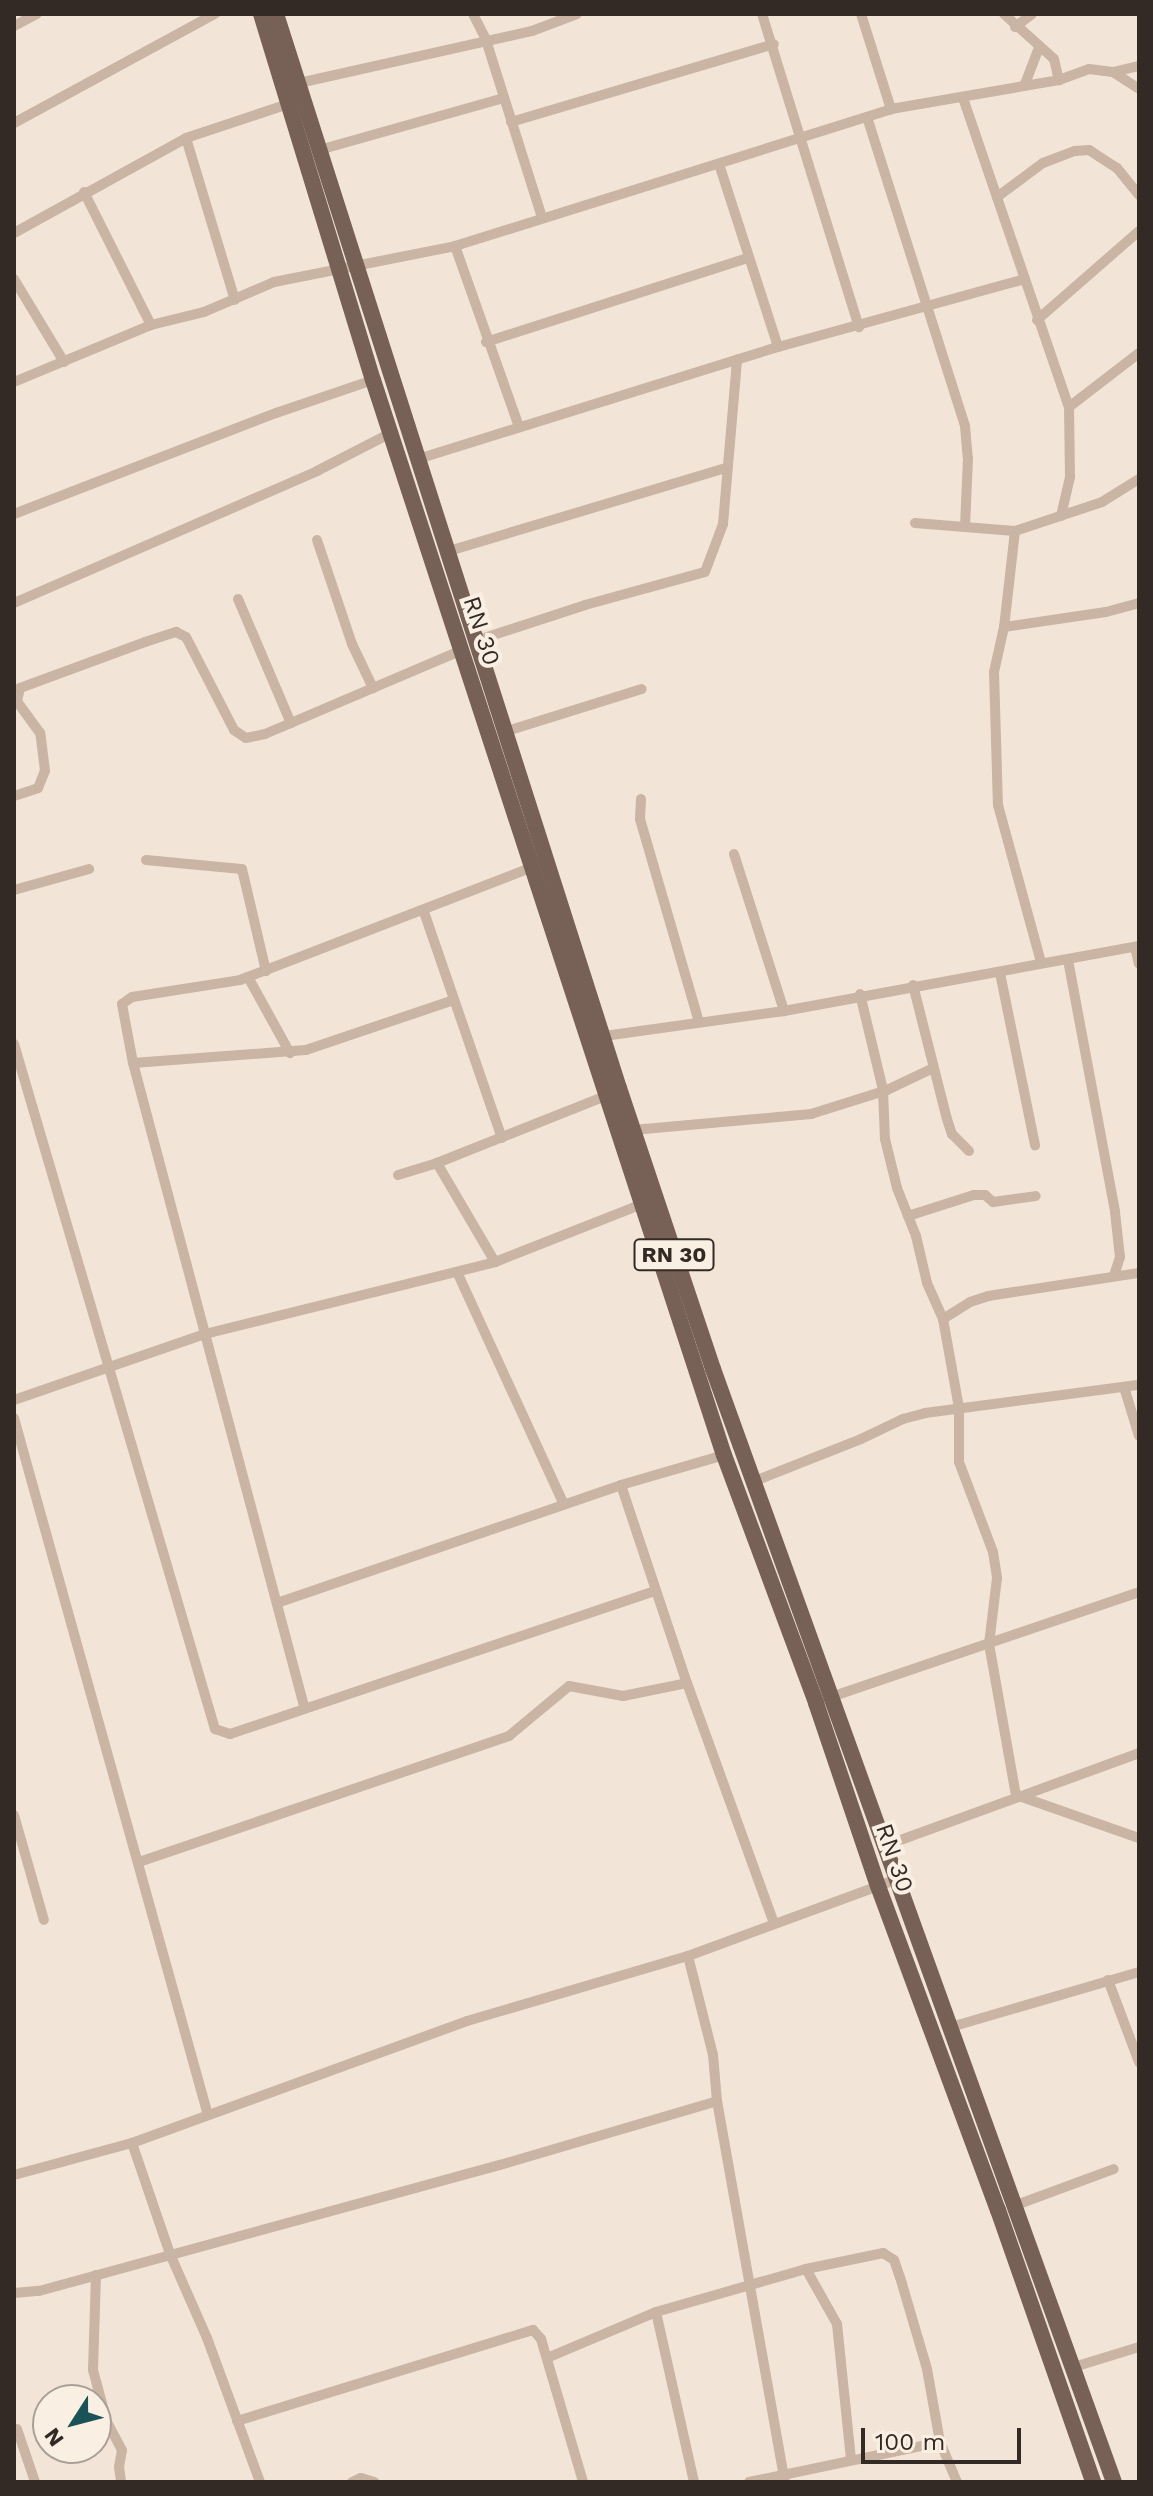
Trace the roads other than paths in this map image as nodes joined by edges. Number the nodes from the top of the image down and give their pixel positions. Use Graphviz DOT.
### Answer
graph roads {
  1 [pos="37,14"];
  2 [pos="215,14"];
  3 [pos="261,14"];
  4 [pos="276,14"];
  5 [pos="473,14"];
  6 [pos="577,14"];
  7 [pos="762,14"];
  8 [pos="861,14"];
  9 [pos="1004,14"];
  10 [pos="1032,14"];
  11 [pos="14,26"];
  12 [pos="1015,27"];
  13 [pos="486,40"];
  14 [pos="774,44"];
  15 [pos="1039,47"];
  16 [pos="1139,66"];
  17 [pos="1113,72"];
  18 [pos="1059,80"];
  19 [pos="299,83"];
  20 [pos="1025,84"];
  21 [pos="1139,89"];
  22 [pos="504,98"];
  23 [pos="963,98"];
  24 [pos="291,103"];
  25 [pos="891,109"];
  26 [pos="867,117"];
  27 [pos="511,122"];
  28 [pos="14,123"];
  29 [pos="186,138"];
  30 [pos="800,140"];
  31 [pos="319,150"];
  32 [pos="719,164"];
  33 [pos="84,192"];
  34 [pos="1139,195"];
  35 [pos="997,197"];
  36 [pos="542,218"];
  37 [pos="1139,231"];
  38 [pos="14,233"];
  39 [pos="455,246"];
  40 [pos="747,258"];
  41 [pos="349,269"];
  42 [pos="14,279"];
  43 [pos="1025,279"];
  44 [pos="235,300"];
  45 [pos="927,307"];
  46 [pos="1037,320"];
  47 [pos="151,325"];
  48 [pos="859,327"];
  49 [pos="486,342"];
  50 [pos="778,347"];
  51 [pos="1139,353"];
  52 [pos="737,360"];
  53 [pos="64,362"];
  54 [pos="373,380"];
  55 [pos="14,382"];
  56 [pos="1069,407"];
  57 [pos="519,427"];
  58 [pos="391,433"];
  59 [pos="418,459"];
  60 [pos="725,468"];
  61 [pos="1139,479"];
  62 [pos="14,514"];
  63 [pos="1061,516"];
  64 [pos="915,523"];
  65 [pos="965,527"];
  66 [pos="1015,531"];
  67 [pos="317,540"];
  68 [pos="449,551"];
  69 [pos="238,599"];
  70 [pos="14,603"];
  71 [pos="1139,603"];
  72 [pos="1004,627"];
  73 [pos="478,640"];
  74 [pos="462,650"];
  75 [pos="373,688"];
  76 [pos="642,689"];
  77 [pos="291,723"];
  78 [pos="507,731"];
  79 [pos="14,796"];
  80 [pos="641,799"];
  81 [pos="734,854"];
  82 [pos="146,860"];
  83 [pos="531,868"];
  84 [pos="89,869"];
  85 [pos="14,890"];
  86 [pos="424,912"];
  87 [pos="1137,947"];
  88 [pos="1068,960"];
  89 [pos="1041,962"];
  90 [pos="1139,964"];
  91 [pos="266,971"];
  92 [pos="1000,973"];
  93 [pos="248,977"];
  94 [pos="913,985"];
  95 [pos="860,994"];
  96 [pos="454,1000"];
  97 [pos="784,1011"];
  98 [pos="699,1022"];
  99 [pos="604,1036"];
  100 [pos="14,1044"];
  101 [pos="290,1053"];
  102 [pos="133,1063"];
  103 [pos="931,1069"];
  104 [pos="883,1090"];
  105 [pos="605,1096"];
  106 [pos="633,1130"];
  107 [pos="502,1138"];
  108 [pos="1035,1145"];
  109 [pos="969,1151"];
  110 [pos="437,1163"];
  111 [pos="398,1175"];
  112 [pos="1036,1196"];
  113 [pos="642,1204"];
  114 [pos="908,1216"];
  115 [pos="495,1262"];
  116 [pos="457,1272"];
  117 [pos="1139,1273"];
  118 [pos="1114,1276"];
  119 [pos="943,1319"];
  120 [pos="205,1334"];
  121 [pos="109,1367"];
  122 [pos="1139,1385"];
  123 [pos="1124,1387"];
  124 [pos="14,1400"];
  125 [pos="959,1408"];
  126 [pos="14,1418"];
  127 [pos="1139,1436"];
  128 [pos="724,1455"];
  129 [pos="752,1482"];
  130 [pos="621,1485"];
  131 [pos="564,1505"];
  132 [pos="656,1591"];
  133 [pos="1139,1592"];
  134 [pos="277,1603"];
  135 [pos="989,1644"];
  136 [pos="687,1683"];
  137 [pos="831,1697"];
  138 [pos="304,1706"];
  139 [pos="1139,1753"];
  140 [pos="1016,1795"];
  141 [pos="14,1815"];
  142 [pos="1139,1838"];
  143 [pos="884,1846"];
  144 [pos="139,1862"];
  145 [pos="895,1880"];
  146 [pos="878,1886"];
  147 [pos="44,1920"];
  148 [pos="774,1923"];
  149 [pos="688,1956"];
  150 [pos="1139,1972"];
  151 [pos="1108,1980"];
  152 [pos="951,2027"];
  153 [pos="1139,2062"];
  154 [pos="717,2101"];
  155 [pos="208,2115"];
  156 [pos="132,2143"];
  157 [pos="1114,2169"];
  158 [pos="14,2175"];
  159 [pos="1016,2205"];
  160 [pos="170,2254"];
  161 [pos="806,2269"];
  162 [pos="96,2275"];
  163 [pos="752,2284"];
  164 [pos="14,2293"];
  165 [pos="656,2312"];
  166 [pos="1139,2347"];
  167 [pos="547,2358"];
  168 [pos="1074,2367"];
  169 [pos="237,2421"];
  170 [pos="17,2429"];
  171 [pos="940,2442"];
  172 [pos="851,2459"];
  173 [pos="784,2479"];
  174 [pos="35,2482"];
  175 [pos="121,2482"];
  176 [pos="260,2482"];
  177 [pos="352,2482"];
  178 [pos="374,2482"];
  179 [pos="583,2482"];
  180 [pos="694,2482"];
  181 [pos="749,2482"];
  182 [pos="957,2482"];
  183 [pos="1093,2482"];
  184 [pos="1114,2482"];
  1 -- 11 [label="street"];
  2 -- 28 [label="street"];
  3 -- 24 [label="main road, RN 30 / RN 30"];
  4 -- 19 [label="main road, RN 30"];
  5 -- 13 [label="street"];
  6 -- 13 [label="street"];
  7 -- 14 [label="street"];
  8 -- 25 [label="street"];
  9 -- 12 [label="street"];
  10 -- 12 [label="street"];
  12 -- 15 [label="street"];
  13 -- 19 [label="street"];
  13 -- 22 [label="street"];
  14 -- 27 [label="street"];
  14 -- 30 [label="street"];
  15 -- 18 [label="street"];
  15 -- 20 [label="street"];
  16 -- 17 [label="street"];
  17 -- 18 [label="street"];
  17 -- 21 [label="street"];
  18 -- 20 [label="street"];
  19 -- 31 [label="main road, RN 30"];
  20 -- 23 [label="street"];
  22 -- 27 [label="street"];
  22 -- 31 [label="street"];
  23 -- 25 [label="street"];
  23 -- 35 [label="street"];
  24 -- 29 [label="street"];
  24 -- 41 [label="main road, RN 30 / RN 30"];
  25 -- 26 [label="street"];
  26 -- 30 [label="street"];
  26 -- 45 [label="street"];
  27 -- 36 [label="street"];
  29 -- 33 [label="street"];
  29 -- 44 [label="street"];
  30 -- 32 [label="street"];
  30 -- 48 [label="street"];
  31 -- 41 [label="main road, RN 30"];
  32 -- 36 [label="street"];
  32 -- 40 [label="street"];
  33 -- 38 [label="street"];
  33 -- 47 [label="street"];
  34 -- 35 [label="street"];
  35 -- 43 [label="street"];
  36 -- 39 [label="street"];
  37 -- 46 [label="street"];
  39 -- 41 [label="street"];
  39 -- 49 [label="street"];
  40 -- 49 [label="street"];
  40 -- 50 [label="street"];
  41 -- 44 [label="street"];
  41 -- 54 [label="main road, RN 30 / RN 30"];
  41 -- 59 [label="main road, RN 30"];
  42 -- 53 [label="street"];
  43 -- 45 [label="street"];
  43 -- 46 [label="street"];
  44 -- 47 [label="street"];
  45 -- 48 [label="street"];
  45 -- 65 [label="street"];
  46 -- 56 [label="street"];
  47 -- 53 [label="street"];
  48 -- 50 [label="street"];
  49 -- 57 [label="street"];
  50 -- 52 [label="street"];
  51 -- 56 [label="street"];
  52 -- 57 [label="street"];
  52 -- 60 [label="street"];
  53 -- 55 [label="street"];
  54 -- 58 [label="main road, RN 30 / RN 30"];
  54 -- 62 [label="street"];
  56 -- 63 [label="street"];
  57 -- 59 [label="street"];
  58 -- 70 [label="street"];
  58 -- 74 [label="main road, RN 30 / RN 30"];
  59 -- 68 [label="main road, RN 30"];
  60 -- 68 [label="street"];
  60 -- 73 [label="street"];
  61 -- 63 [label="street"];
  63 -- 66 [label="street"];
  64 -- 65 [label="street"];
  65 -- 66 [label="street"];
  66 -- 72 [label="street"];
  67 -- 75 [label="street"];
  68 -- 73 [label="main road, RN 30"];
  69 -- 77 [label="street"];
  71 -- 72 [label="street"];
  72 -- 89 [label="street"];
  73 -- 78 [label="main road, RN 30"];
  74 -- 75 [label="street"];
  74 -- 83 [label="main road, RN 30 / RN 30"];
  75 -- 77 [label="street"];
  76 -- 78 [label="street"];
  77 -- 79 [label="street"];
  78 -- 99 [label="main road, RN 30"];
  80 -- 98 [label="street"];
  81 -- 97 [label="street"];
  82 -- 91 [label="street"];
  83 -- 86 [label="street"];
  83 -- 105 [label="main road, RN 30 / RN 30"];
  84 -- 85 [label="street"];
  86 -- 91 [label="street"];
  86 -- 96 [label="street"];
  87 -- 88 [label="street"];
  87 -- 90 [label="street"];
  88 -- 89 [label="street"];
  88 -- 118 [label="street"];
  89 -- 92 [label="street"];
  91 -- 93 [label="street"];
  92 -- 94 [label="street"];
  92 -- 108 [label="street"];
  93 -- 101 [label="street"];
  93 -- 102 [label="street"];
  94 -- 95 [label="street"];
  94 -- 103 [label="street"];
  95 -- 97 [label="street"];
  95 -- 104 [label="street"];
  96 -- 101 [label="street"];
  96 -- 107 [label="street"];
  97 -- 98 [label="street"];
  98 -- 99 [label="street"];
  99 -- 106 [label="main road, RN 30"];
  100 -- 121 [label="street"];
  101 -- 102 [label="street"];
  102 -- 120 [label="street"];
  103 -- 104 [label="street"];
  103 -- 109 [label="street"];
  104 -- 106 [label="street"];
  104 -- 114 [label="street"];
  105 -- 107 [label="street"];
  105 -- 113 [label="main road, RN 30 / RN 30"];
  106 -- 129 [label="main road, RN 30"];
  107 -- 110 [label="street"];
  110 -- 111 [label="street"];
  110 -- 115 [label="street"];
  112 -- 114 [label="street"];
  113 -- 115 [label="street"];
  113 -- 128 [label="main road, RN 30 / RN 30"];
  114 -- 119 [label="street"];
  115 -- 116 [label="street"];
  116 -- 120 [label="street"];
  116 -- 131 [label="street"];
  117 -- 118 [label="street"];
  118 -- 119 [label="street"];
  119 -- 125 [label="street"];
  120 -- 121 [label="street"];
  120 -- 134 [label="street"];
  121 -- 124 [label="street"];
  121 -- 138 [label="street"];
  122 -- 123 [label="street"];
  123 -- 125 [label="street"];
  123 -- 127 [label="street"];
  125 -- 129 [label="street"];
  125 -- 135 [label="street"];
  126 -- 144 [label="street"];
  128 -- 130 [label="street"];
  128 -- 146 [label="main road, RN 30 / RN 30"];
  129 -- 137 [label="main road, RN 30"];
  130 -- 131 [label="street"];
  130 -- 132 [label="street"];
  131 -- 134 [label="street"];
  132 -- 136 [label="street"];
  132 -- 138 [label="street"];
  133 -- 135 [label="street"];
  134 -- 138 [label="street"];
  135 -- 137 [label="street"];
  135 -- 140 [label="street"];
  136 -- 144 [label="street"];
  136 -- 148 [label="street"];
  137 -- 143 [label="main road, RN 30"];
  139 -- 140 [label="street"];
  140 -- 142 [label="street"];
  140 -- 143 [label="street"];
  141 -- 147 [label="street"];
  143 -- 145 [label="main road, RN 30"];
  144 -- 155 [label="street"];
  145 -- 146 [label="street"];
  145 -- 152 [label="main road, RN 30"];
  146 -- 148 [label="street"];
  146 -- 183 [label="main road, RN 30 / RN 30"];
  148 -- 149 [label="street"];
  149 -- 154 [label="street"];
  149 -- 155 [label="street"];
  150 -- 151 [label="street"];
  151 -- 152 [label="street"];
  151 -- 153 [label="street"];
  152 -- 159 [label="main road, RN 30"];
  154 -- 160 [label="street"];
  154 -- 163 [label="street"];
  155 -- 156 [label="street"];
  156 -- 158 [label="street"];
  156 -- 160 [label="street"];
  157 -- 159 [label="street"];
  159 -- 168 [label="main road, RN 30"];
  160 -- 162 [label="street"];
  160 -- 169 [label="street"];
  161 -- 163 [label="street"];
  161 -- 171 [label="street"];
  161 -- 172 [label="street"];
  162 -- 164 [label="street"];
  162 -- 175 [label="street"];
  163 -- 165 [label="street"];
  163 -- 173 [label="street"];
  165 -- 167 [label="street"];
  165 -- 180 [label="street"];
  166 -- 168 [label="street"];
  167 -- 169 [label="street"];
  167 -- 179 [label="street"];
  168 -- 184 [label="main road, RN 30"];
  169 -- 176 [label="street"];
  170 -- 174 [label="street"];
  171 -- 172 [label="street"];
  171 -- 182 [label="street"];
  172 -- 173 [label="street"];
  173 -- 181 [label="street"];
  177 -- 178 [label="street"];
}
